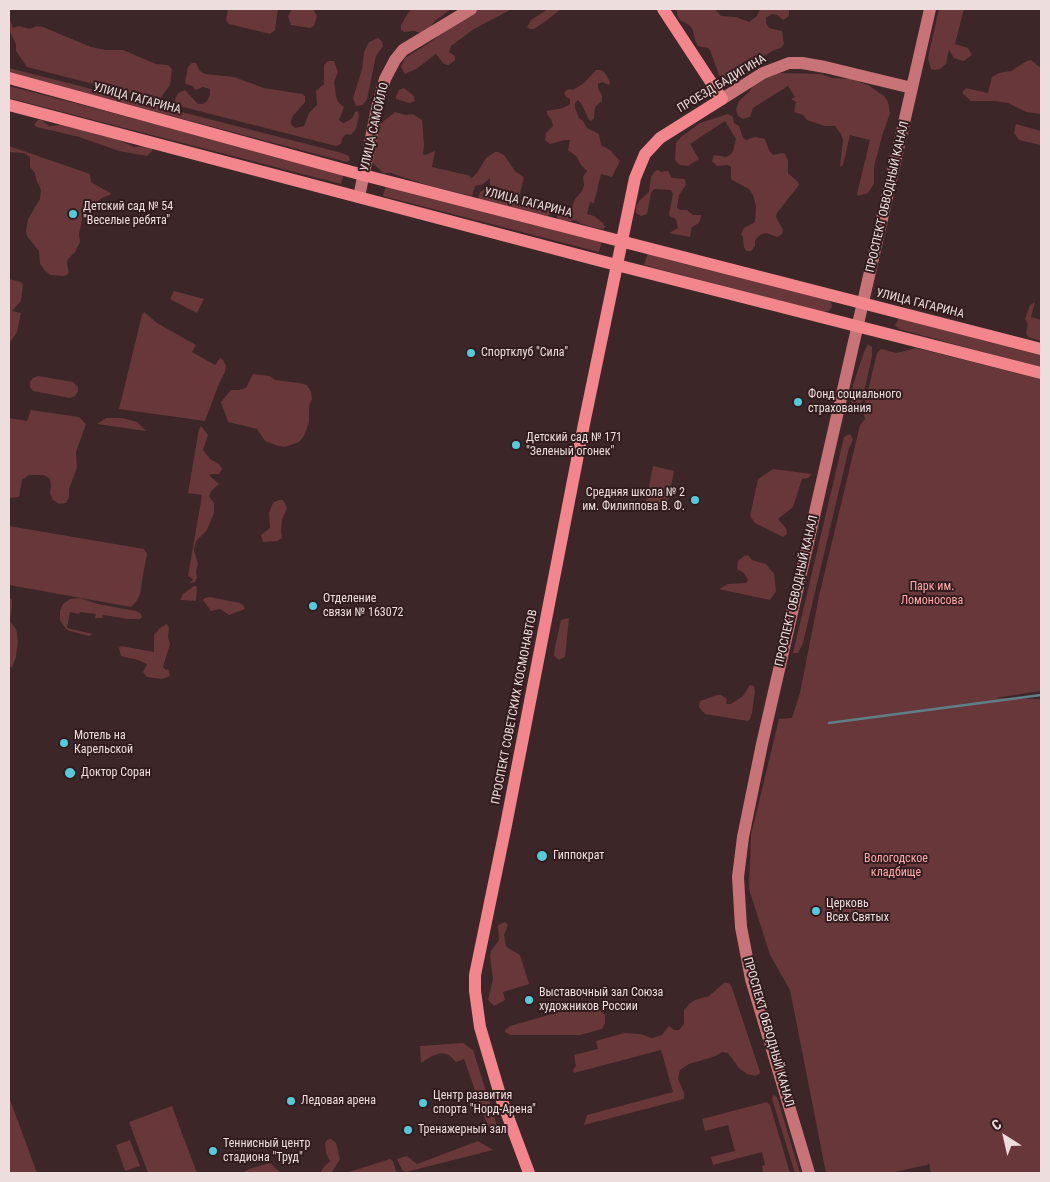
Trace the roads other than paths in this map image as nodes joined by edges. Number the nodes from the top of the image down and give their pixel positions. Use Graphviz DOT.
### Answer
graph roads {
  1 [pos="471,9"];
  2 [pos="663,9"];
  3 [pos="930,9"];
  4 [pos="9,78"];
  5 [pos="912,88"];
  6 [pos="722,99"];
  7 [pos="9,105"];
  8 [pos="364,175"];
  9 [pos="359,197"];
  10 [pos="622,242"];
  11 [pos="618,265"];
  12 [pos="863,304"];
  13 [pos="857,325"];
  14 [pos="1041,349"];
  15 [pos="1041,373"];
  16 [pos="529,1173"];
  17 [pos="809,1173"];
  1 -- 8 [label="main road, УЛИЦА САМОЙЛО"];
  2 -- 6 [label="main road"];
  3 -- 5 [label="main road, ПРОСПЕКТ ОБВОДНЫЙ КАНАЛ"];
  4 -- 8 [label="main road, УЛИЦА ГАГАРИНА"];
  5 -- 6 [label="main road, ПРОЕЗД БАДИГИНА"];
  5 -- 12 [label="main road, ПРОСПЕКТ ОБВОДНЫЙ КАНАЛ"];
  6 -- 10 [label="main road, ПРОЕЗД БАДИГИНА"];
  7 -- 9 [label="main road"];
  8 -- 9 [label="main road, УЛИЦА САМОЙЛО"];
  8 -- 10 [label="main road, УЛИЦА ГАГАРИНА"];
  9 -- 11 [label="main road"];
  10 -- 11 [label="main road, ПРОСПЕКТ СОВЕТСКИХ КОСМОНАВТОВ"];
  10 -- 12 [label="main road, УЛИЦА ГАГАРИНА"];
  11 -- 13 [label="main road"];
  11 -- 16 [label="main road, ПРОСПЕКТ СОВЕТСКИХ КОСМОНАВТОВ"];
  12 -- 13 [label="main road, ПРОСПЕКТ ОБВОДНЫЙ КАНАЛ"];
  12 -- 14 [label="main road, УЛИЦА ГАГАРИНА"];
  13 -- 15 [label="main road"];
  13 -- 17 [label="main road, ПРОСПЕКТ ОБВОДНЫЙ КАНАЛ"];
}
